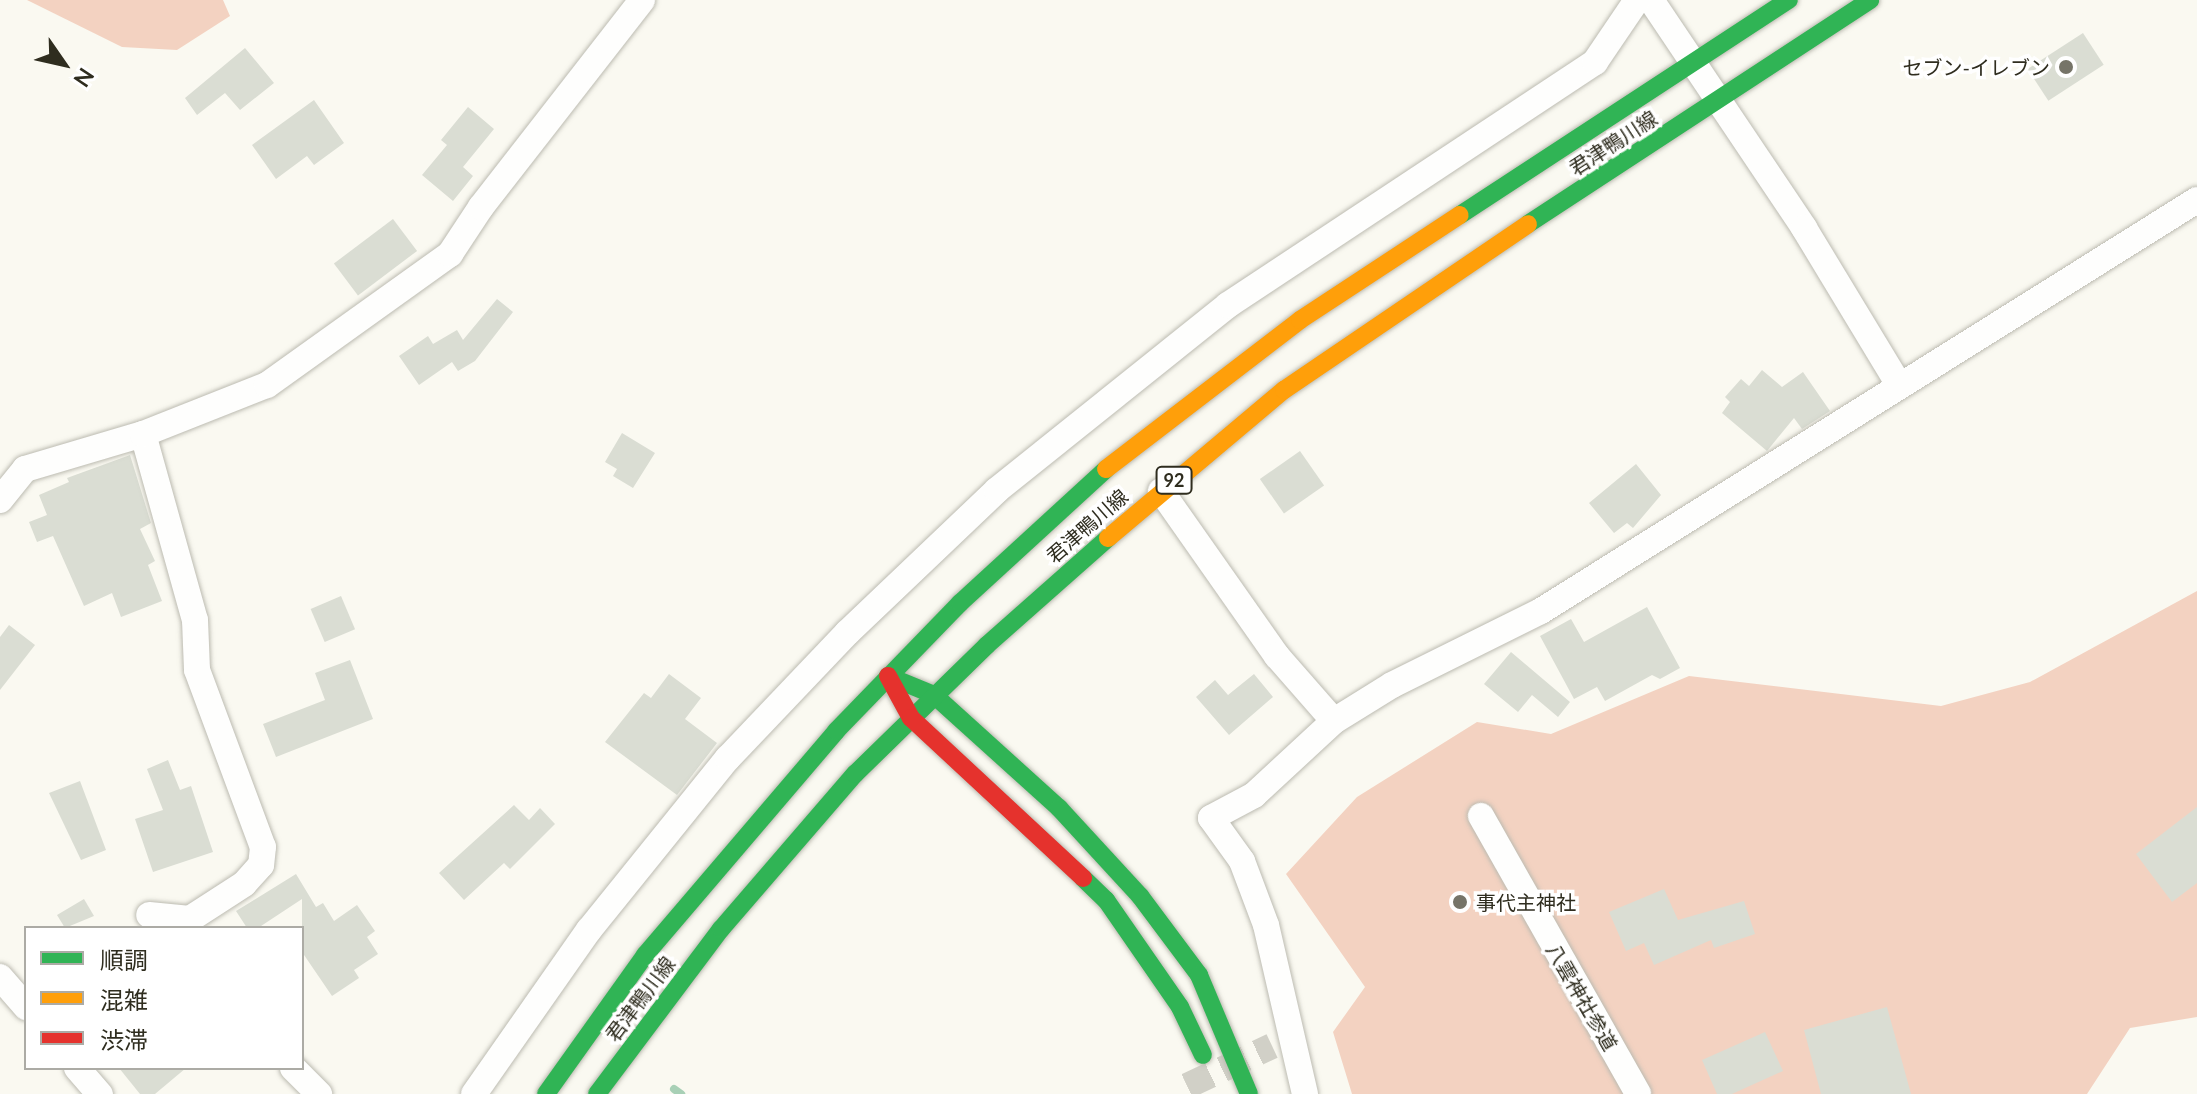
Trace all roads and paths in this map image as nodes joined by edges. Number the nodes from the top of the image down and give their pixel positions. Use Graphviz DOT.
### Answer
graph roads {
  1 [pos="642,0"];
  2 [pos="1637,0"];
  3 [pos="1651,0"];
  4 [pos="1789,0"];
  5 [pos="1870,0"];
  6 [pos="1693,63"];
  7 [pos="1719,101"];
  8 [pos="2197,200"];
  9 [pos="1899,385"];
  10 [pos="143,434"];
  11 [pos="1161,491"];
  12 [pos="0,500"];
  13 [pos="888,676"];
  14 [pos="934,695"];
  15 [pos="911,718"];
  16 [pos="1334,721"];
  17 [pos="1481,816"];
  18 [pos="149,915"];
  19 [pos="192,923"];
  20 [pos="0,977"];
  21 [pos="24,1005"];
  22 [pos="79,1070"];
  23 [pos="295,1070"];
  24 [pos="1213,1080"];
  25 [pos="100,1094"];
  26 [pos="319,1094"];
  27 [pos="474,1094"];
  28 [pos="546,1094"];
  29 [pos="597,1094"];
  30 [pos="1249,1094"];
  31 [pos="1305,1094"];
  32 [pos="1638,1094"];
  1 -- 10 [label="street"];
  2 -- 27 [label="street"];
  3 -- 6 [label="street"];
  4 -- 6 [label="main road, 君津鴨川線"];
  5 -- 7 [label="main road, 君津鴨川線 / 92"];
  6 -- 7 [label="street"];
  6 -- 13 [label="main road, 君津鴨川線"];
  7 -- 9 [label="street"];
  7 -- 11 [label="main road, 君津鴨川線 / 92"];
  8 -- 9 [label="street"];
  9 -- 16 [label="street"];
  10 -- 12 [label="street"];
  10 -- 19 [label="street"];
  11 -- 14 [label="main road, 君津鴨川線 / 92"];
  11 -- 16 [label="street"];
  13 -- 14 [label="main road"];
  13 -- 15 [label="main road"];
  13 -- 28 [label="main road, 君津鴨川線"];
  14 -- 15 [label="main road, 君津鴨川線 / 92"];
  14 -- 30 [label="main road"];
  15 -- 24 [label="main road"];
  15 -- 29 [label="main road, 君津鴨川線 / 92"];
  16 -- 31 [label="street"];
  17 -- 32 [label="street, 八雲神社参道"];
  18 -- 19 [label="street"];
  20 -- 21 [label="street"];
  22 -- 25 [label="street"];
  23 -- 26 [label="street"];
}
